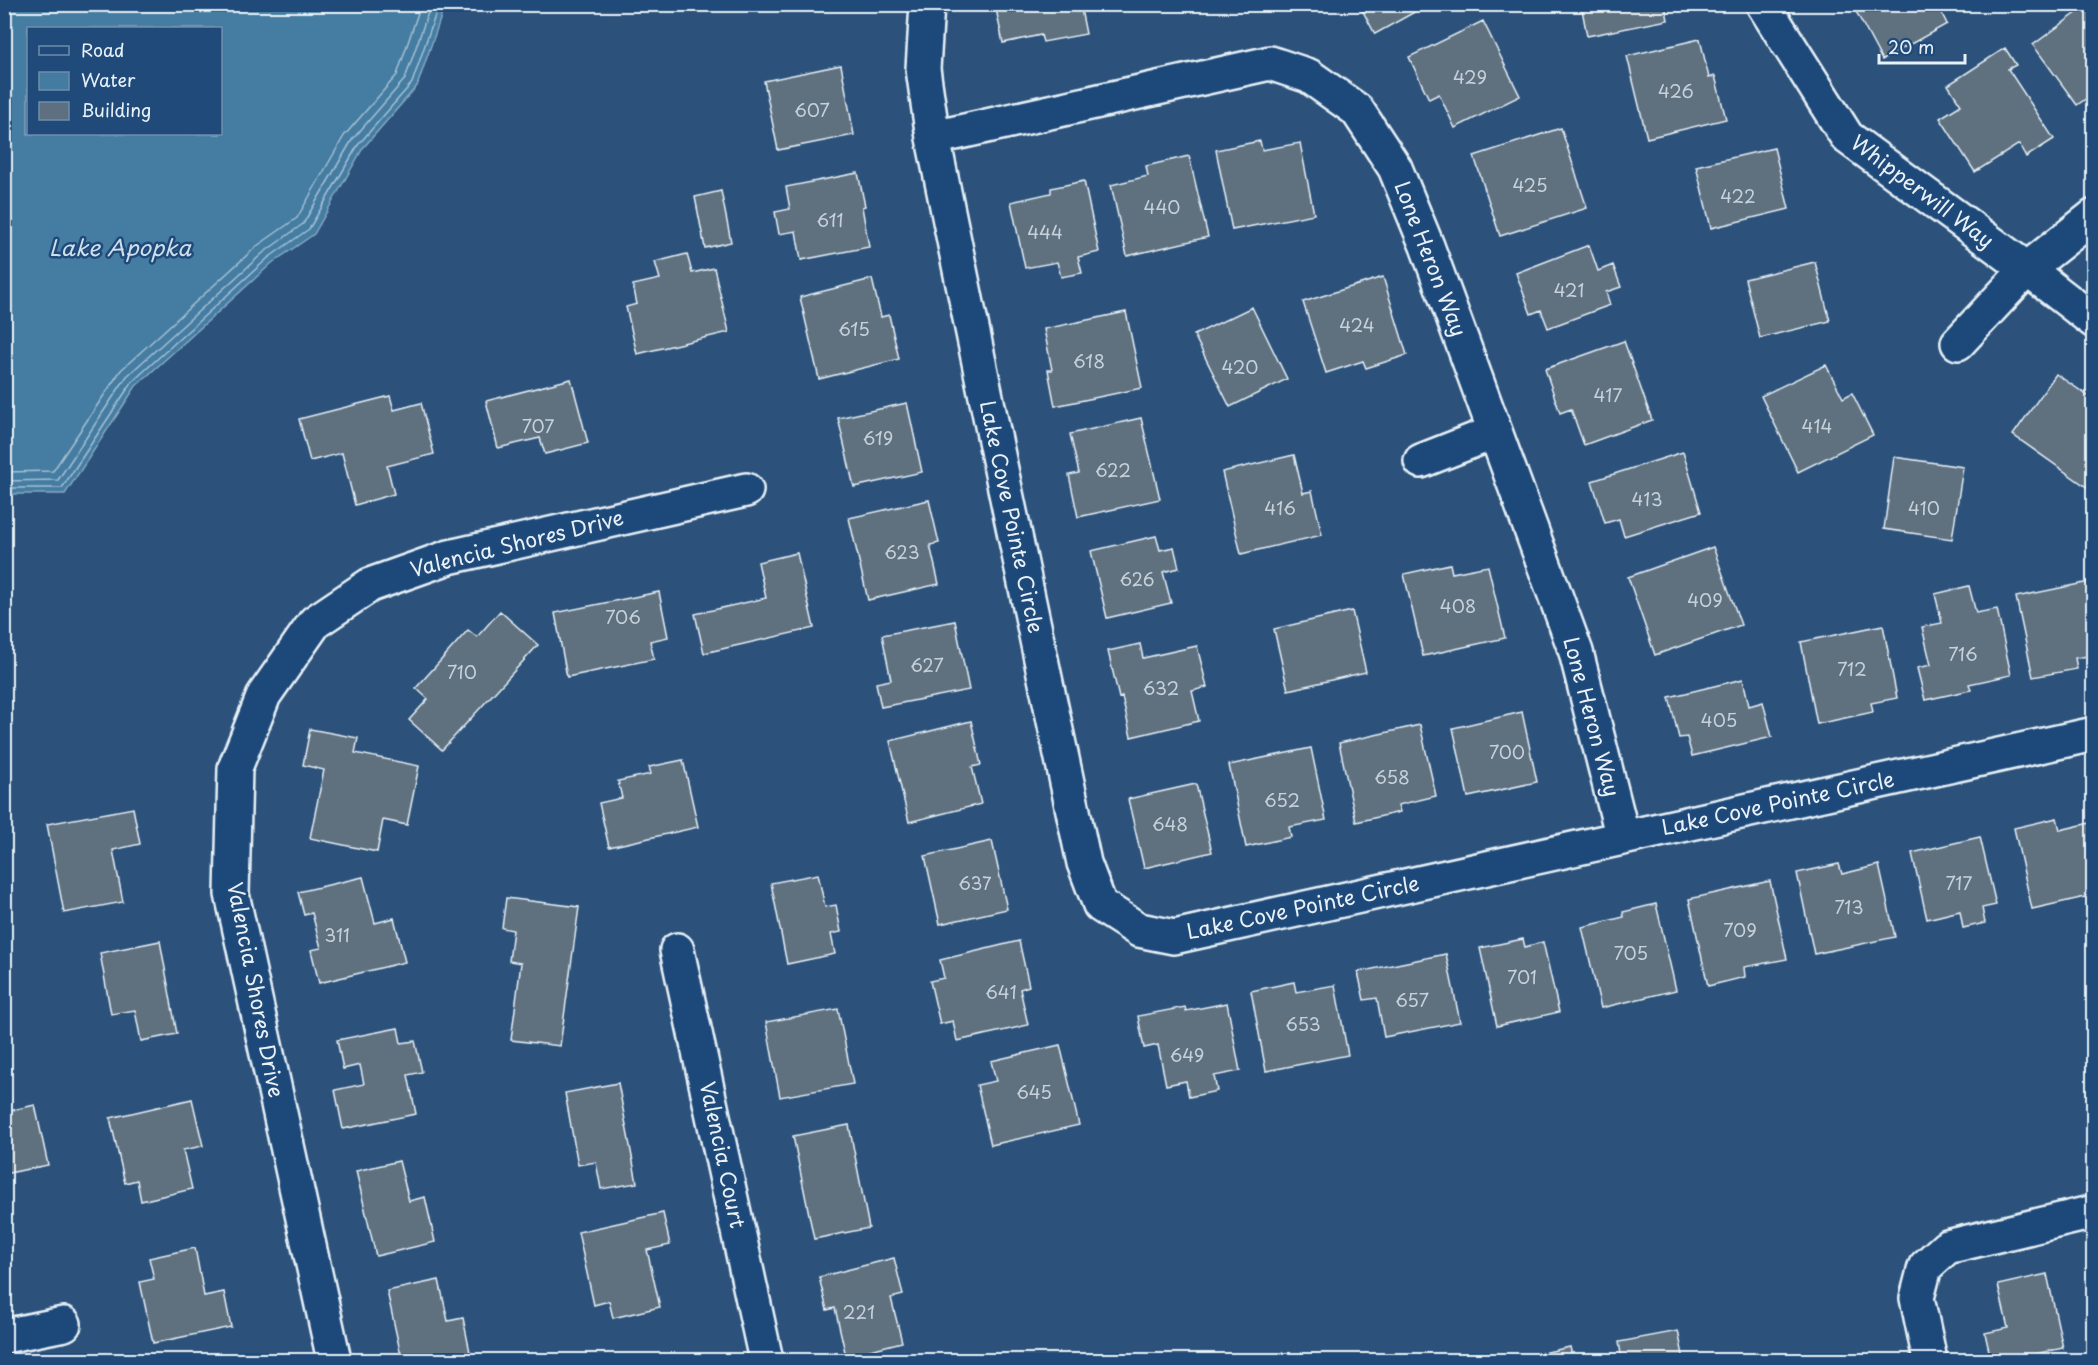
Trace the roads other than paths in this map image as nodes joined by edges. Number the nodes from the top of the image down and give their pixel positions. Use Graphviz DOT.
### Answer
graph roads {
  1 [pos="927,4"];
  2 [pos="1763,4"];
  3 [pos="933,138"];
  4 [pos="2094,216"];
  5 [pos="2027,269"];
  6 [pos="2094,321"];
  7 [pos="1958,343"];
  8 [pos="1495,432"];
  9 [pos="1421,461"];
  10 [pos="746,490"];
  11 [pos="2094,734"];
  12 [pos="1623,838"];
  13 [pos="677,950"];
  14 [pos="2094,1212"];
  15 [pos="64,1324"];
  16 [pos="4,1336"];
  17 [pos="334,1360"];
  18 [pos="766,1360"];
  19 [pos="1930,1360"];
  1 -- 3 [label="street, Lake Cove Pointe Circle"];
  2 -- 5 [label="street, Whipperwill Way"];
  3 -- 8 [label="street, Lone Heron Way"];
  3 -- 12 [label="street, Lake Cove Pointe Circle"];
  4 -- 5 [label="street"];
  5 -- 6 [label="street, Whipperwill Way"];
  5 -- 7 [label="street"];
  8 -- 9 [label="street"];
  8 -- 12 [label="street, Lone Heron Way"];
  10 -- 17 [label="street, Valencia Shores Drive"];
  11 -- 12 [label="street, Lake Cove Pointe Circle"];
  13 -- 18 [label="street, Valencia Court"];
  14 -- 19 [label="street"];
  15 -- 16 [label="street"];
}
